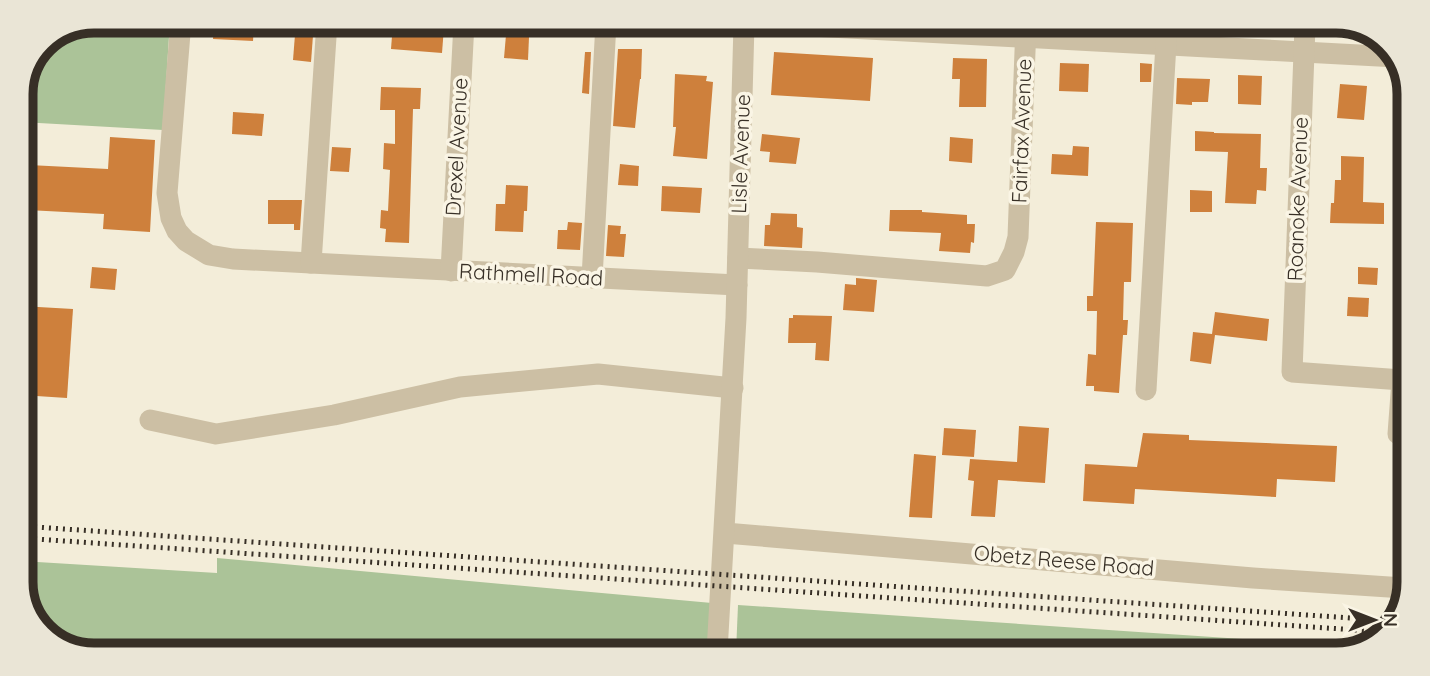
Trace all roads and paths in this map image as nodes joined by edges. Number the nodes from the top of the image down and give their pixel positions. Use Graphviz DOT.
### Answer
graph roads {
  1 [pos="180,33"];
  2 [pos="326,33"];
  3 [pos="463,33"];
  4 [pos="605,33"];
  5 [pos="744,33"];
  6 [pos="1025,33"];
  7 [pos="1096,33"];
  8 [pos="1304,33"];
  9 [pos="1167,35"];
  10 [pos="1303,52"];
  11 [pos="1383,56"];
  12 [pos="738,258"];
  13 [pos="311,263"];
  14 [pos="451,271"];
  15 [pos="592,278"];
  16 [pos="737,285"];
  17 [pos="1397,380"];
  18 [pos="733,388"];
  19 [pos="1146,390"];
  20 [pos="150,420"];
  21 [pos="725,533"];
  22 [pos="1397,587"];
  23 [pos="718,643"];
  1 -- 13 [label="street, Rathmell Road"];
  2 -- 13 [label="street"];
  3 -- 14 [label="street, Drexel Avenue"];
  4 -- 15 [label="street"];
  5 -- 12 [label="street, Lisle Avenue"];
  6 -- 12 [label="street, Fairfax Avenue"];
  7 -- 9 [label="street"];
  8 -- 10 [label="street, Roanoke Avenue"];
  9 -- 10 [label="street"];
  9 -- 19 [label="street"];
  10 -- 11 [label="street"];
  10 -- 17 [label="street, Roanoke Avenue"];
  12 -- 16 [label="street, Lisle Avenue"];
  13 -- 14 [label="street, Rathmell Road"];
  14 -- 15 [label="street, Rathmell Road"];
  15 -- 16 [label="street, Rathmell Road"];
  16 -- 18 [label="street"];
  18 -- 20 [label="street"];
  18 -- 21 [label="street"];
  21 -- 22 [label="street, Obetz Reese Road"];
  21 -- 23 [label="street"];
}
